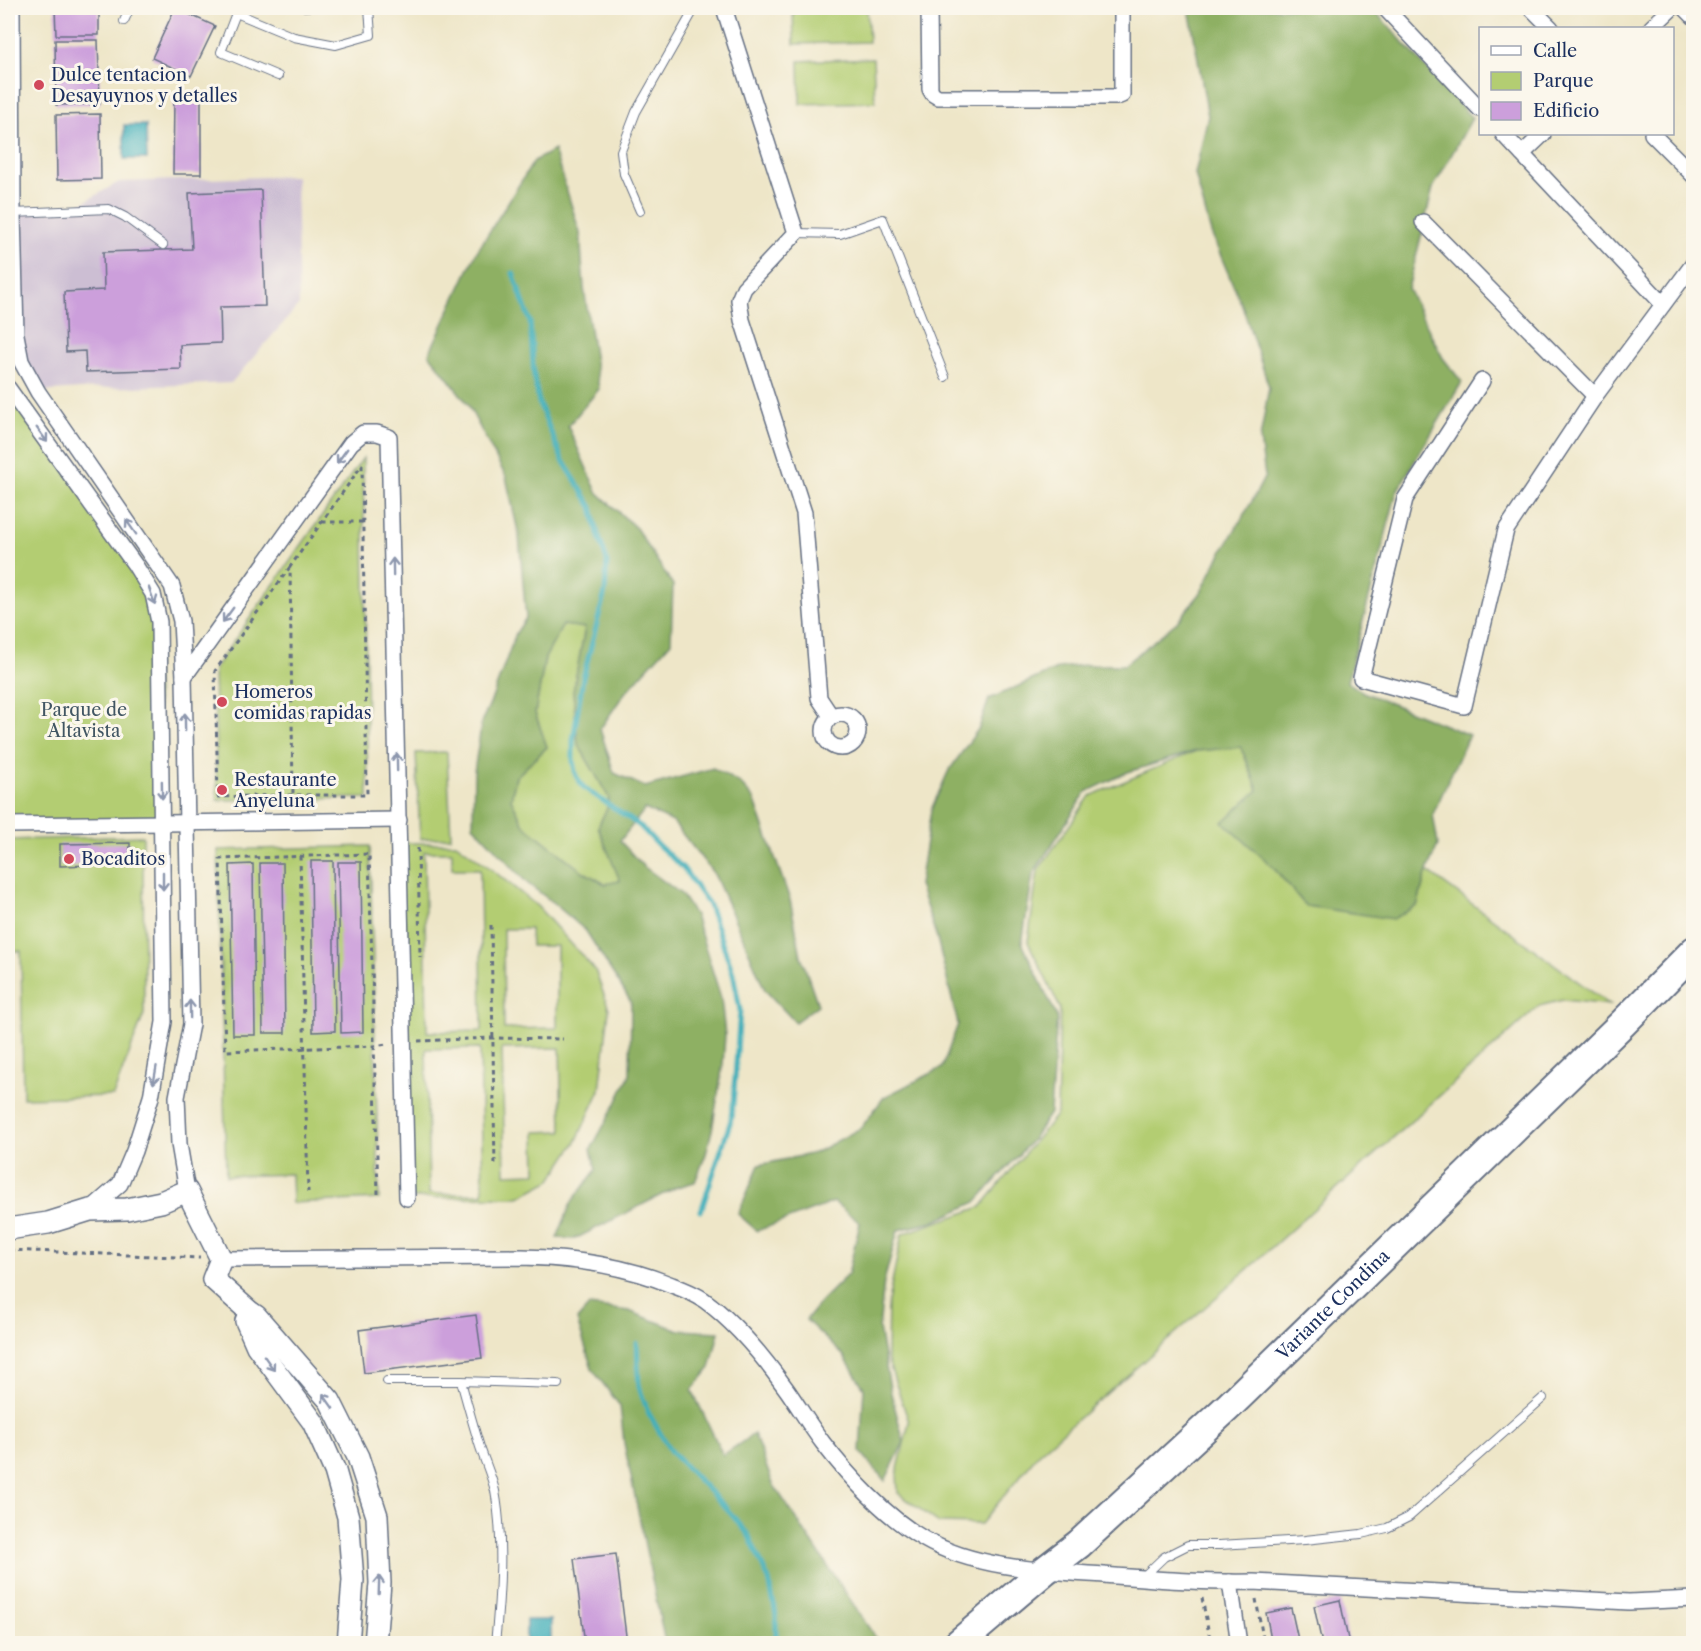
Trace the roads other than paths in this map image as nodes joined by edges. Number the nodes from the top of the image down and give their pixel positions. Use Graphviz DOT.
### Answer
graph roads {
  1 [pos="12,8"];
  2 [pos="130,8"];
  3 [pos="369,8"];
  4 [pos="695,8"];
  5 [pos="724,8"];
  6 [pos="929,8"];
  7 [pos="1122,8"];
  8 [pos="1385,8"];
  9 [pos="1531,8"];
  10 [pos="1685,8"];
  11 [pos="237,10"];
  12 [pos="1664,10"];
  13 [pos="1694,17"];
  14 [pos="124,21"];
  15 [pos="1550,27"];
  16 [pos="1652,27"];
  17 [pos="278,76"];
  18 [pos="1479,108"];
  19 [pos="1504,135"];
  20 [pos="1542,135"];
  21 [pos="1653,135"];
  22 [pos="1522,154"];
  23 [pos="1694,176"];
  24 [pos="640,211"];
  25 [pos="10,213"];
  26 [pos="1423,222"];
  27 [pos="796,233"];
  28 [pos="163,245"];
  29 [pos="1694,263"];
  30 [pos="1663,304"];
  31 [pos="945,377"];
  32 [pos="1482,381"];
  33 [pos="8,388"];
  34 [pos="1595,396"];
  35 [pos="184,677"];
  36 [pos="831,716"];
  37 [pos="399,820"];
  38 [pos="162,822"];
  39 [pos="187,822"];
  40 [pos="8,825"];
  41 [pos="1694,951"];
  42 [pos="187,1191"];
  43 [pos="407,1198"];
  44 [pos="90,1210"];
  45 [pos="8,1228"];
  46 [pos="221,1259"];
  47 [pos="250,1312"];
  48 [pos="387,1381"];
  49 [pos="461,1381"];
  50 [pos="558,1384"];
  51 [pos="1543,1398"];
  52 [pos="1044,1571"];
  53 [pos="1142,1578"];
  54 [pos="1230,1582"];
  55 [pos="1694,1599"];
  56 [pos="348,1644"];
  57 [pos="375,1644"];
  58 [pos="495,1644"];
  59 [pos="958,1644"];
  60 [pos="1239,1644"];
  1 -- 25 [label="street"];
  2 -- 14 [label="lane"];
  3 -- 11 [label="lane"];
  4 -- 24 [label="lane"];
  5 -- 27 [label="street"];
  6 -- 7 [label="street"];
  8 -- 18 [label="street"];
  9 -- 15 [label="street"];
  10 -- 13 [label="street"];
  11 -- 17 [label="lane"];
  12 -- 16 [label="street"];
  19 -- 22 [label="street"];
  20 -- 22 [label="street"];
  21 -- 23 [label="street"];
  22 -- 30 [label="street"];
  25 -- 28 [label="lane"];
  35 -- 25 [label="street, one-way"];
  26 -- 34 [label="street"];
  27 -- 31 [label="lane"];
  27 -- 36 [label="street"];
  29 -- 30 [label="street"];
  30 -- 34 [label="street"];
  32 -- 34 [label="street"];
  33 -- 38 [label="street, one-way"];
  37 -- 35 [label="street, one-way"];
  39 -- 35 [label="street, one-way"];
  37 -- 39 [label="street"];
  37 -- 43 [label="street"];
  38 -- 39 [label="street"];
  38 -- 40 [label="street"];
  38 -- 44 [label="street, one-way"];
  42 -- 39 [label="street, one-way"];
  41 -- 52 [label="highway, Variante Condina"];
  42 -- 44 [label="street"];
  42 -- 46 [label="street"];
  44 -- 45 [label="street"];
  46 -- 47 [label="street"];
  46 -- 52 [label="street"];
  47 -- 56 [label="street, one-way"];
  57 -- 47 [label="street, one-way"];
  48 -- 49 [label="lane"];
  49 -- 50 [label="lane"];
  49 -- 58 [label="lane"];
  51 -- 53 [label="lane"];
  52 -- 53 [label="street"];
  52 -- 59 [label="highway, Variante Condina"];
  53 -- 54 [label="street"];
  54 -- 55 [label="street"];
  54 -- 60 [label="street"];
}
